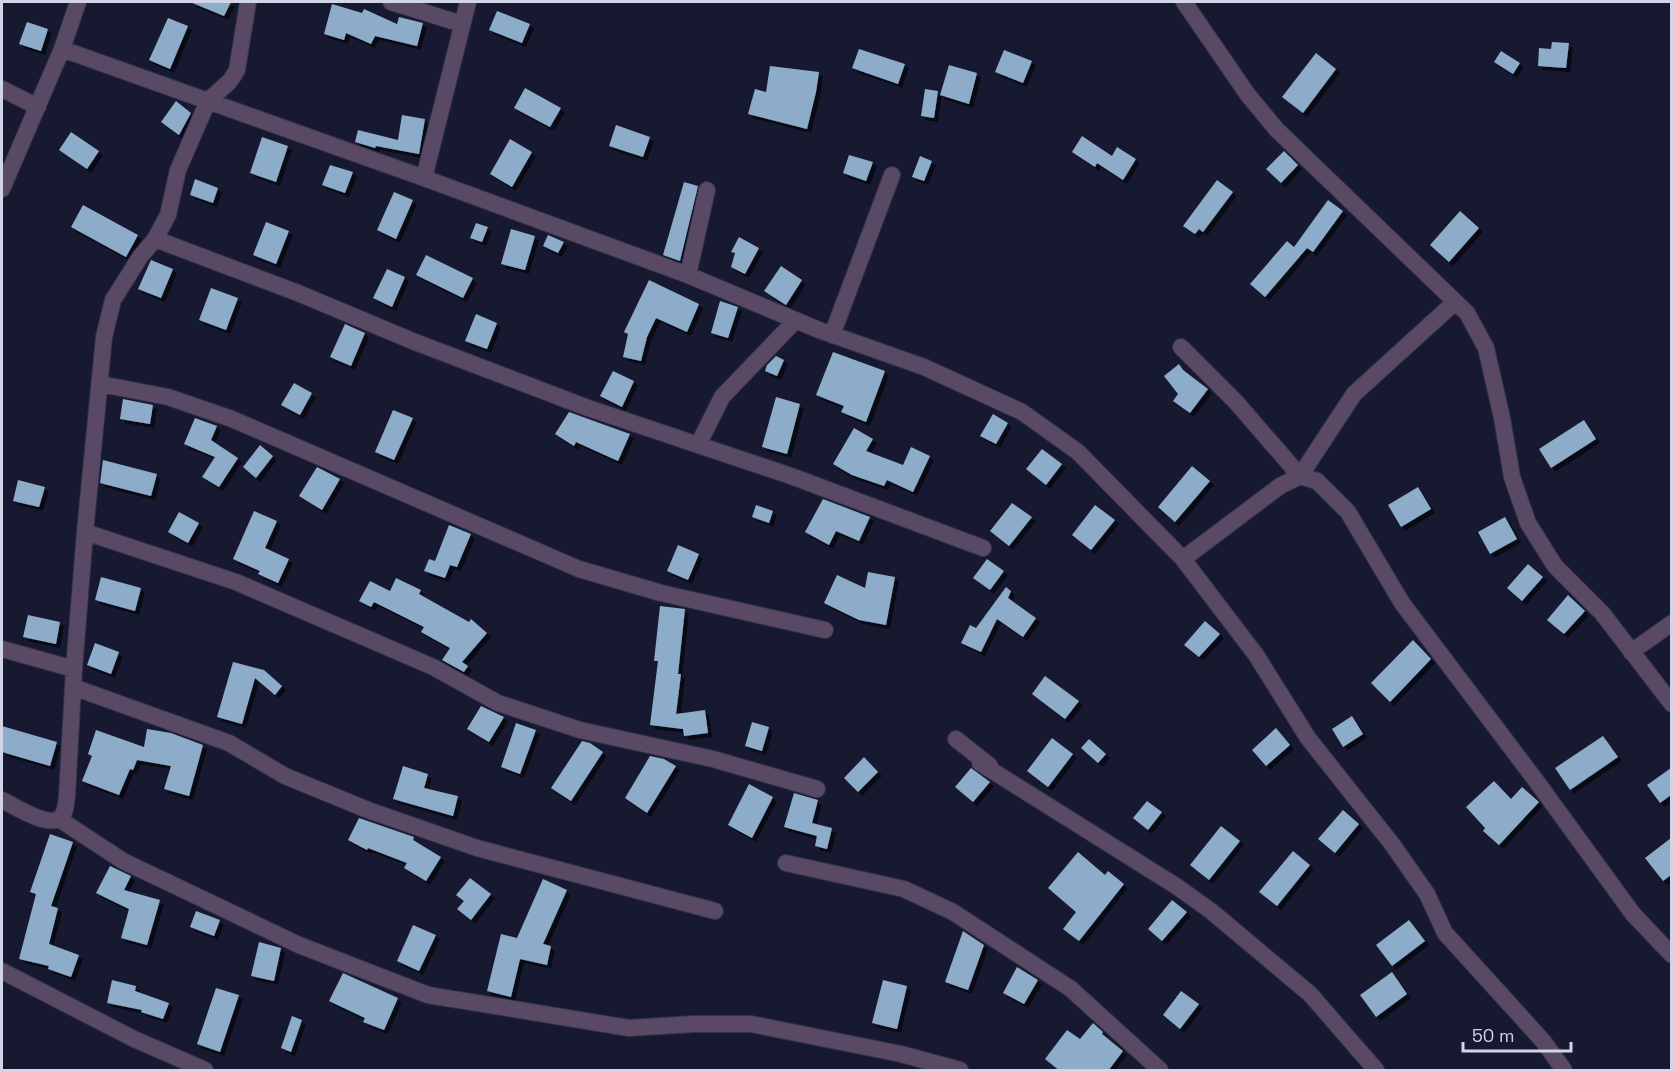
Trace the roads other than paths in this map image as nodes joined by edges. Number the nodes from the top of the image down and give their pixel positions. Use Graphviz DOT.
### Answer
graph roads {
  1 [pos="78,2"];
  2 [pos="248,2"];
  3 [pos="391,2"];
  4 [pos="468,2"];
  5 [pos="1184,2"];
  6 [pos="462,24"];
  7 [pos="62,49"];
  8 [pos="2,89"];
  9 [pos="208,101"];
  10 [pos="38,107"];
  11 [pos="892,175"];
  12 [pos="424,178"];
  13 [pos="2,189"];
  14 [pos="706,190"];
  15 [pos="155,239"];
  16 [pos="688,275"];
  17 [pos="1455,302"];
  18 [pos="796,320"];
  19 [pos="832,335"];
  20 [pos="1181,347"];
  21 [pos="100,384"];
  22 [pos="698,445"];
  23 [pos="1300,476"];
  24 [pos="86,532"];
  25 [pos="983,548"];
  26 [pos="1183,559"];
  27 [pos="1671,623"];
  28 [pos="825,630"];
  29 [pos="2,649"];
  30 [pos="1631,652"];
  31 [pos="74,669"];
  32 [pos="73,687"];
  33 [pos="1671,704"];
  34 [pos="956,739"];
  35 [pos="980,763"];
  36 [pos="1008,781"];
  37 [pos="817,789"];
  38 [pos="2,800"];
  39 [pos="59,819"];
  40 [pos="786,863"];
  41 [pos="715,912"];
  42 [pos="1671,955"];
  43 [pos="2,971"];
  44 [pos="205,1071"];
  45 [pos="960,1071"];
  46 [pos="1160,1071"];
  47 [pos="1376,1071"];
  48 [pos="1564,1071"];
  1 -- 7 [label="street"];
  2 -- 9 [label="street"];
  3 -- 6 [label="street"];
  4 -- 6 [label="street"];
  5 -- 17 [label="street"];
  6 -- 12 [label="street"];
  7 -- 9 [label="street"];
  7 -- 10 [label="street"];
  8 -- 10 [label="street"];
  9 -- 12 [label="street"];
  9 -- 15 [label="street"];
  10 -- 13 [label="street"];
  11 -- 19 [label="street"];
  12 -- 16 [label="street"];
  14 -- 16 [label="street"];
  15 -- 21 [label="street"];
  15 -- 22 [label="street"];
  16 -- 18 [label="street"];
  17 -- 23 [label="street"];
  17 -- 30 [label="street"];
  18 -- 19 [label="street"];
  18 -- 22 [label="street"];
  19 -- 26 [label="street"];
  20 -- 23 [label="street"];
  21 -- 24 [label="street"];
  21 -- 28 [label="street"];
  22 -- 25 [label="street"];
  23 -- 26 [label="street"];
  23 -- 42 [label="street"];
  24 -- 31 [label="street"];
  24 -- 37 [label="street"];
  26 -- 48 [label="street"];
  27 -- 30 [label="street"];
  29 -- 31 [label="street"];
  30 -- 33 [label="street"];
  31 -- 32 [label="street"];
  32 -- 39 [label="street"];
  32 -- 41 [label="street"];
  34 -- 36 [label="street"];
  35 -- 36 [label="street"];
  36 -- 47 [label="street"];
  38 -- 39 [label="street"];
  39 -- 45 [label="street"];
  40 -- 46 [label="street"];
  43 -- 44 [label="street"];
}
